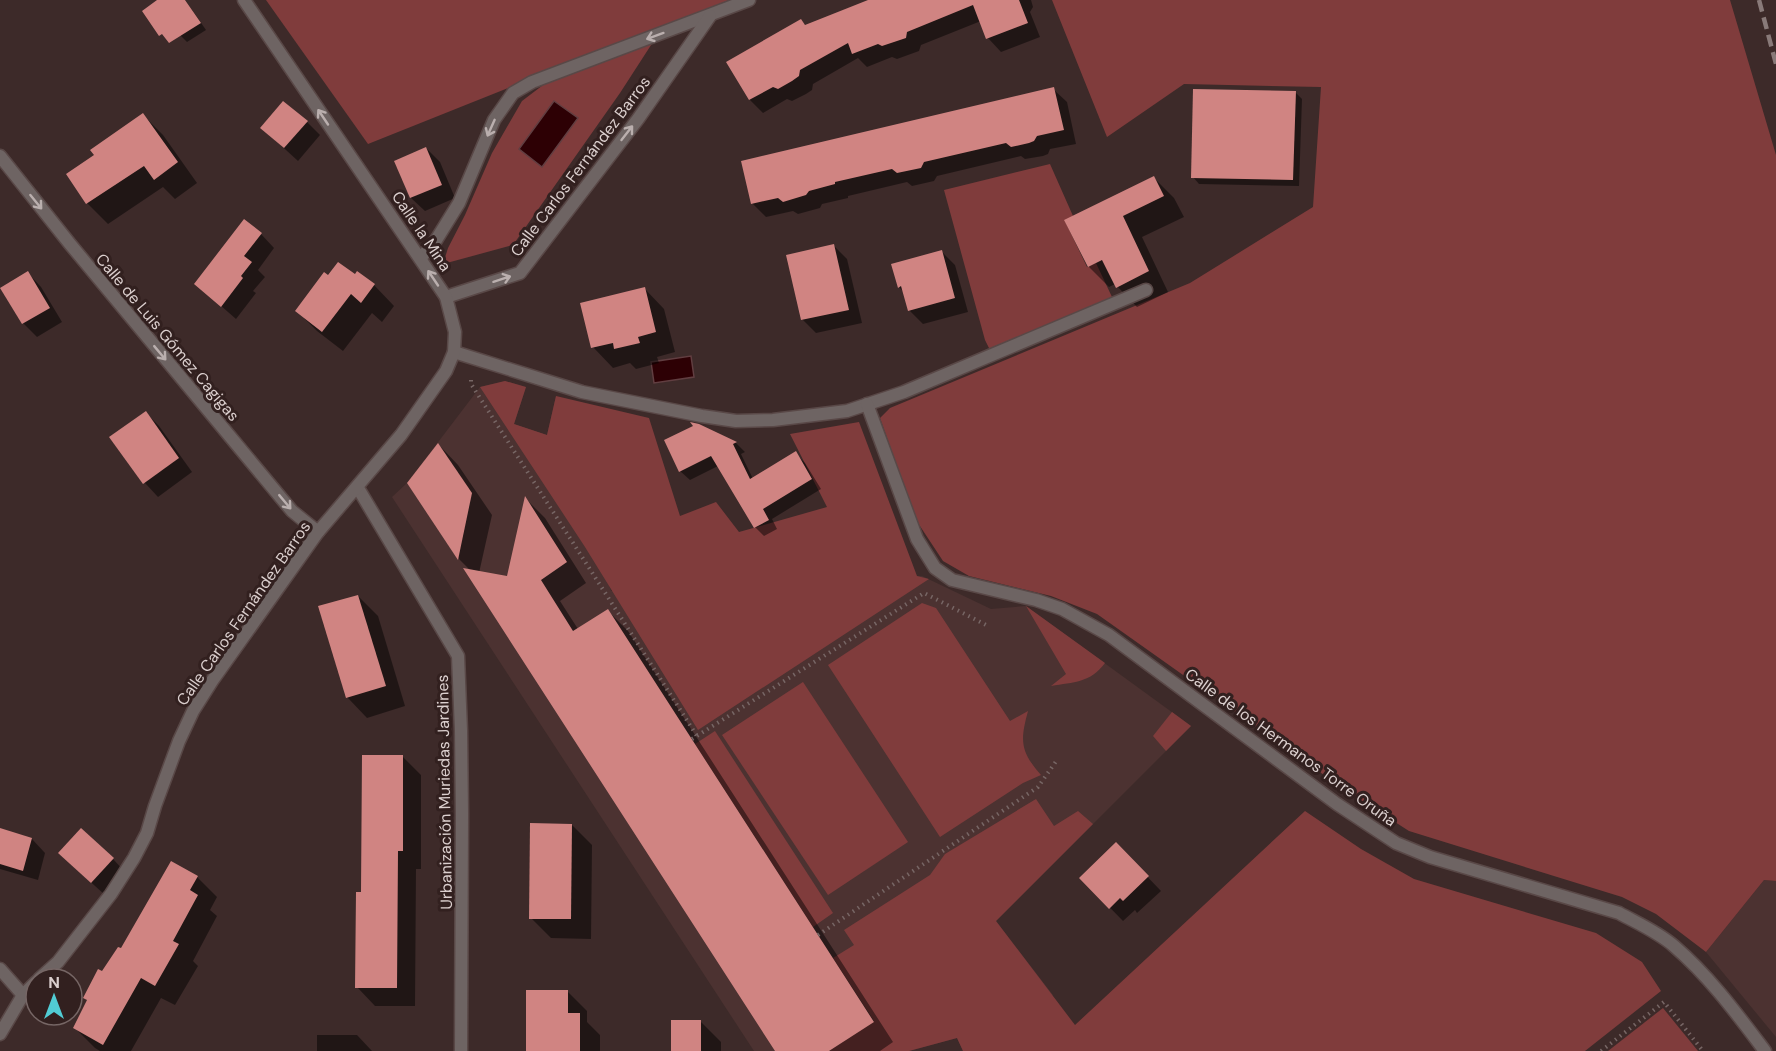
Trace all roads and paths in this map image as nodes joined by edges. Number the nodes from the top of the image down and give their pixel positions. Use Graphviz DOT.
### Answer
graph roads {
  1 [pos="244,0"];
  2 [pos="749,0"];
  3 [pos="710,16"];
  4 [pos="0,156"];
  5 [pos="420,258"];
  6 [pos="1146,290"];
  7 [pos="446,297"];
  8 [pos="454,352"];
  9 [pos="473,358"];
  10 [pos="867,404"];
  11 [pos="358,488"];
  12 [pos="318,532"];
  13 [pos="988,626"];
  14 [pos="1057,760"];
  15 [pos="818,934"];
  16 [pos="52,967"];
  17 [pos="0,969"];
  18 [pos="23,994"];
  19 [pos="0,1034"];
  20 [pos="461,1051"];
  21 [pos="1601,1051"];
  22 [pos="1703,1051"];
  23 [pos="1766,1051"];
  5 -- 1 [label="street, Calle la Mina, one-way"];
  2 -- 3 [label="street"];
  3 -- 5 [label="street, one-way"];
  7 -- 3 [label="street, Calle Carlos Fernández Barros, one-way"];
  4 -- 12 [label="street, Calle de Luis Gómez Cagigas, one-way"];
  7 -- 5 [label="street, Calle la Mina, one-way"];
  6 -- 10 [label="street"];
  7 -- 8 [label="street, Calle la Mina"];
  8 -- 9 [label="street"];
  8 -- 11 [label="street"];
  9 -- 10 [label="street"];
  9 -- 13 [label="path"];
  10 -- 23 [label="street, Calle de los Hermanos Torre Oruña"];
  11 -- 12 [label="street, Calle Carlos Fernández Barros"];
  11 -- 20 [label="street, Urbanización Muriedas Jardines"];
  12 -- 16 [label="street, Calle Carlos Fernández Barros"];
  14 -- 15 [label="path"];
  17 -- 18 [label="street"];
  18 -- 19 [label="street"];
  21 -- 22 [label="path"];
}
